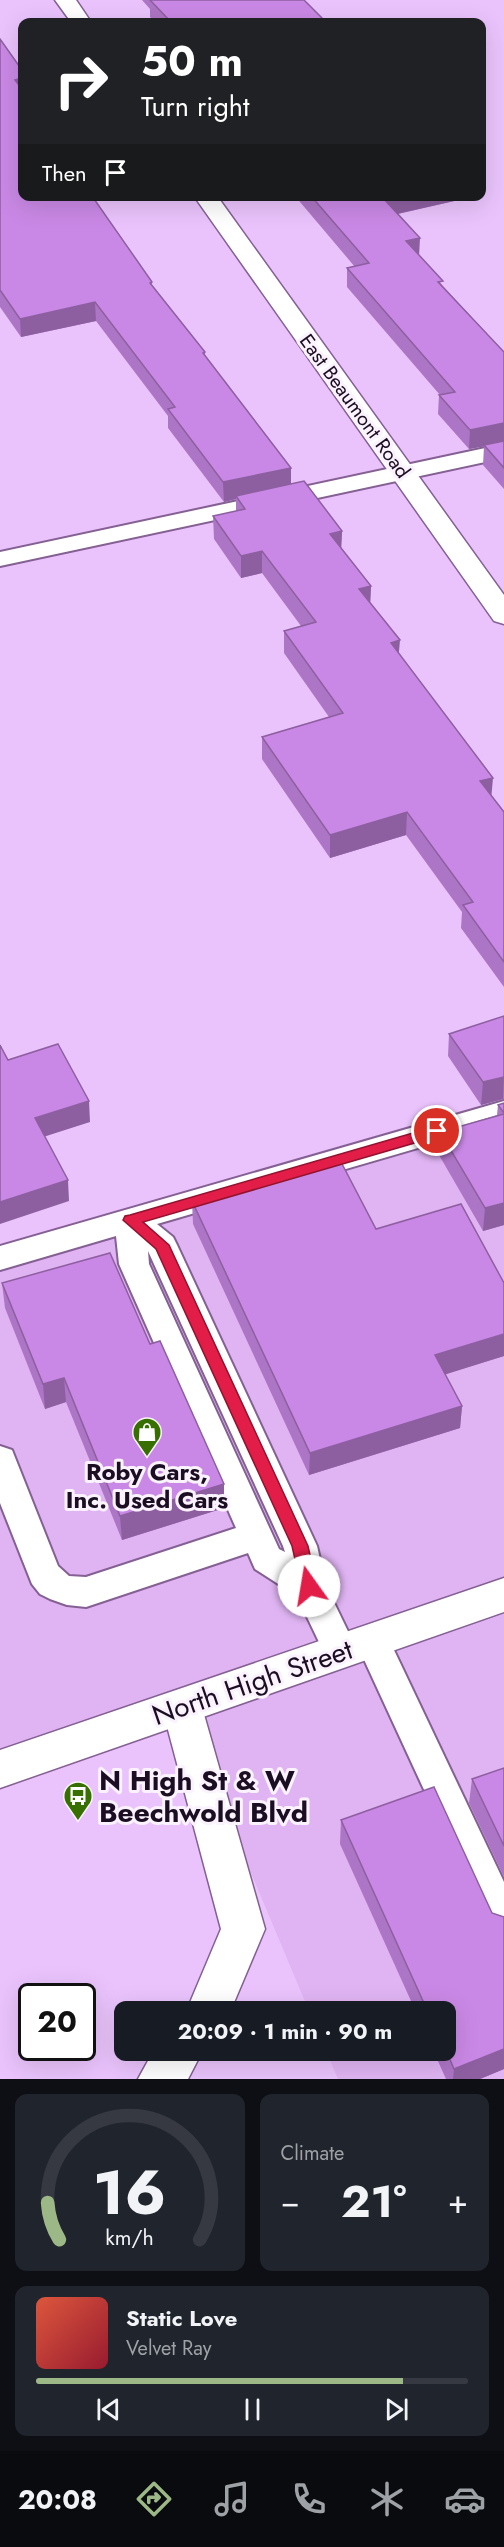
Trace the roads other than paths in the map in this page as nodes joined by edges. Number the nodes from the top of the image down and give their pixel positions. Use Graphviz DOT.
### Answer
graph roads {
  1 [pos="65,0"];
  2 [pos="78,18"];
  3 [pos="209,201"];
  4 [pos="504,451"];
  5 [pos="403,473"];
  6 [pos="0,559"];
  7 [pos="504,615"];
  8 [pos="504,1112"];
  9 [pos="130,1220"];
  10 [pos="0,1258"];
  11 [pos="0,1460"];
  12 [pos="257,1536"];
  13 [pos="309,1586"];
  14 [pos="504,1594"];
  15 [pos="356,1646"];
  16 [pos="185,1706"];
  17 [pos="0,1769"];
  18 [pos="504,1922"];
  19 [pos="213,2001"];
  20 [pos="173,2061"];
  21 [pos="161,2079"];
  1 -- 2 [label="street"];
  3 -- 5 [label="street, East Beaumont Road"];
  4 -- 5 [label="lane"];
  5 -- 6 [label="lane"];
  5 -- 7 [label="street, East Beaumont Road"];
  8 -- 9 [label="lane"];
  9 -- 10 [label="lane"];
  9 -- 12 [label="lane"];
  9 -- 13 [label="lane"];
  11 -- 12 [label="lane"];
  12 -- 13 [label="lane"];
  13 -- 15 [label="lane"];
  14 -- 15 [label="street, North High Street"];
  15 -- 16 [label="street, North High Street"];
  15 -- 18 [label="lane"];
  16 -- 17 [label="street, North High Street"];
  16 -- 19 [label="street"];
  20 -- 21 [label="street"];
}
